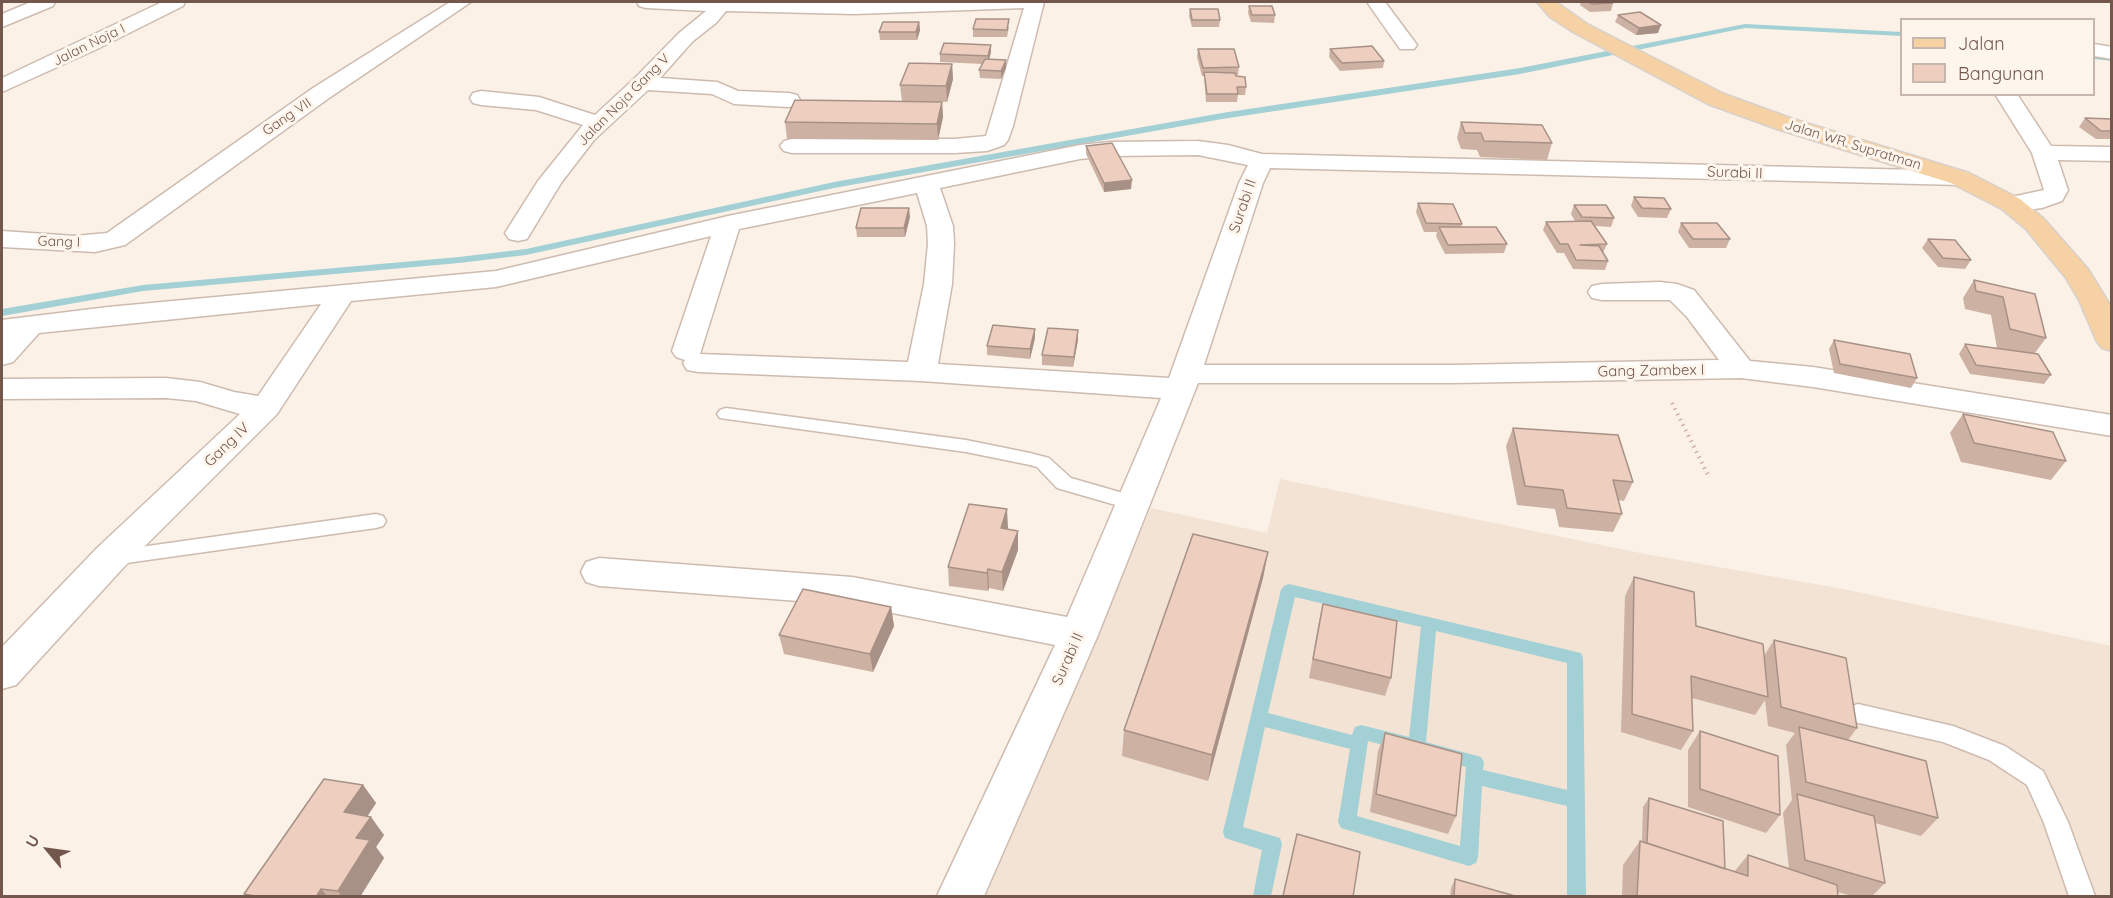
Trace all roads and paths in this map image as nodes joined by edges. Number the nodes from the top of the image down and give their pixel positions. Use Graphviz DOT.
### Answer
graph roads {
  1 [pos="46,2"];
  2 [pos="176,2"];
  3 [pos="462,2"];
  4 [pos="646,2"];
  5 [pos="1034,2"];
  6 [pos="1376,2"];
  7 [pos="1546,2"];
  8 [pos="691,3"];
  9 [pos="909,4"];
  10 [pos="721,5"];
  11 [pos="856,5"];
  12 [pos="2,21"];
  13 [pos="1407,45"];
  14 [pos="2095,51"];
  15 [pos="2112,53"];
  16 [pos="643,83"];
  17 [pos="2,87"];
  18 [pos="2007,96"];
  19 [pos="481,98"];
  20 [pos="789,100"];
  21 [pos="599,123"];
  22 [pos="792,146"];
  23 [pos="2044,153"];
  24 [pos="2112,154"];
  25 [pos="1262,161"];
  26 [pos="1960,178"];
  27 [pos="926,183"];
  28 [pos="2011,204"];
  29 [pos="728,224"];
  30 [pos="518,233"];
  31 [pos="2,239"];
  32 [pos="116,239"];
  33 [pos="1602,292"];
  34 [pos="342,294"];
  35 [pos="31,325"];
  36 [pos="2,329"];
  37 [pos="2112,342"];
  38 [pos="2,356"];
  39 [pos="1741,369"];
  40 [pos="1656,371"];
  41 [pos="921,372"];
  42 [pos="1183,381"];
  43 [pos="2,389"];
  44 [pos="266,407"];
  45 [pos="726,414"];
  46 [pos="2112,426"];
  47 [pos="1708,475"];
  48 [pos="1133,503"];
  49 [pos="376,521"];
  50 [pos="110,558"];
  51 [pos="599,572"];
  52 [pos="1079,635"];
  53 [pos="2,673"];
  54 [pos="1858,714"];
  55 [pos="960,897"];
  56 [pos="2082,897"];
  1 -- 12 [label="street"];
  2 -- 17 [label="street, Jalan Noja I"];
  3 -- 32 [label="street, Gang VII"];
  4 -- 8 [label="street"];
  5 -- 9 [label="street"];
  5 -- 22 [label="street"];
  6 -- 13 [label="street"];
  7 -- 26 [label="main road, Jalan WR. Supratman"];
  8 -- 10 [label="street"];
  9 -- 11 [label="street"];
  10 -- 11 [label="street"];
  10 -- 16 [label="street, Jalan Noja Gang V"];
  14 -- 15 [label="street"];
  16 -- 20 [label="street"];
  16 -- 21 [label="street, Jalan Noja Gang V"];
  18 -- 23 [label="street"];
  19 -- 21 [label="street"];
  21 -- 30 [label="street, Jalan Noja Gang V"];
  23 -- 24 [label="street"];
  23 -- 28 [label="street"];
  25 -- 26 [label="street, Surabi II"];
  25 -- 27 [label="street"];
  25 -- 42 [label="street, Surabi II"];
  26 -- 28 [label="main road, Jalan WR. Supratman"];
  27 -- 29 [label="street"];
  27 -- 41 [label="street"];
  28 -- 37 [label="main road, Jalan WR. Supratman"];
  29 -- 34 [label="street"];
  29 -- 41 [label="street, Gang Zambex I"];
  31 -- 32 [label="street, Gang I"];
  33 -- 39 [label="street"];
  34 -- 35 [label="street"];
  34 -- 44 [label="street"];
  35 -- 36 [label="street"];
  35 -- 38 [label="street"];
  39 -- 40 [label="street, Gang Zambex I"];
  39 -- 46 [label="street, Gang Zambex I"];
  40 -- 42 [label="street, Gang Zambex I"];
  40 -- 47 [label="path"];
  41 -- 42 [label="street, Gang Zambex I"];
  42 -- 48 [label="street, Surabi II"];
  43 -- 44 [label="street, Gang IV"];
  44 -- 50 [label="street, Gang IV"];
  45 -- 48 [label="lane"];
  48 -- 52 [label="street, Surabi II"];
  49 -- 50 [label="lane"];
  50 -- 53 [label="street, Gang IV"];
  51 -- 52 [label="street"];
  52 -- 55 [label="street, Surabi II"];
  54 -- 56 [label="lane"];
}
